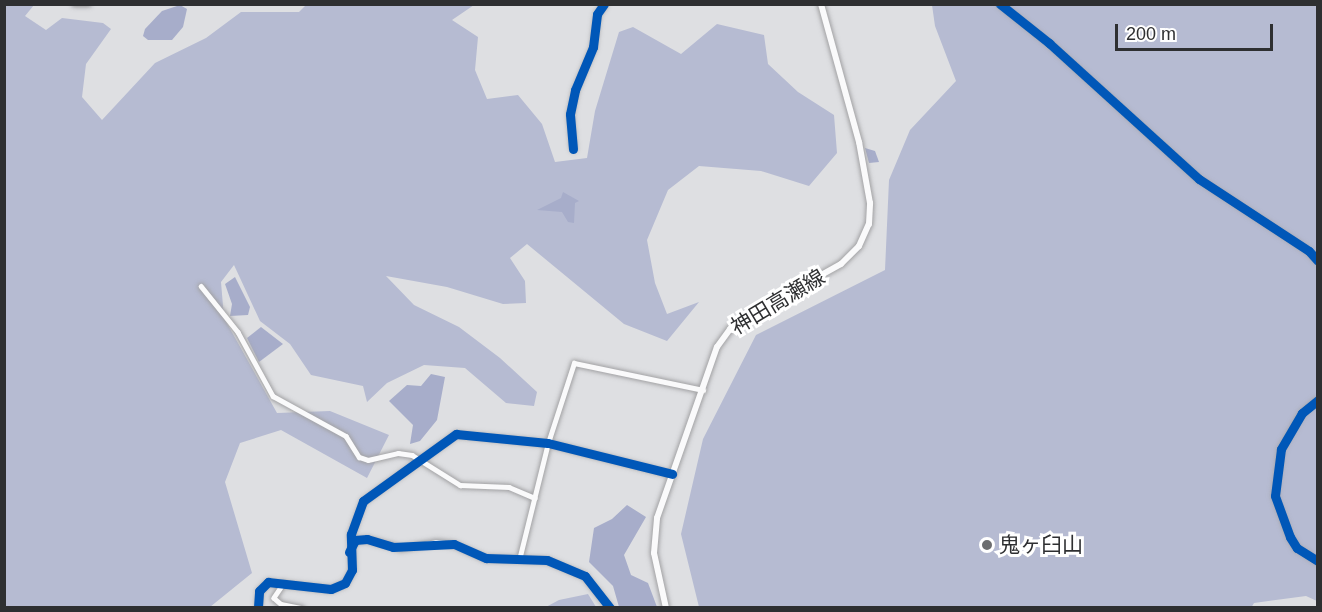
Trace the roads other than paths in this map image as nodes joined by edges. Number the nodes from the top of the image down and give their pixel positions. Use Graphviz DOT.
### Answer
graph roads {
  1 [pos="74,4"];
  2 [pos="89,4"];
  3 [pos="604,4"];
  4 [pos="821,4"];
  5 [pos="1000,4"];
  6 [pos="573,148"];
  7 [pos="1317,261"];
  8 [pos="201,286"];
  9 [pos="703,390"];
  10 [pos="1317,400"];
  11 [pos="548,443"];
  12 [pos="421,458"];
  13 [pos="672,474"];
  14 [pos="535,498"];
  15 [pos="349,552"];
  16 [pos="520,556"];
  17 [pos="1317,561"];
  18 [pos="284,583"];
  19 [pos="258,608"];
  20 [pos="302,608"];
  21 [pos="610,608"];
  22 [pos="666,608"];
  1 -- 2 [label="street"];
  3 -- 6 [label="street"];
  4 -- 9 [label="main road, 神田高瀬線"];
  5 -- 7 [label="street"];
  8 -- 12 [label="street"];
  9 -- 11 [label="street"];
  9 -- 13 [label="main road, 神田高瀬線"];
  10 -- 17 [label="street"];
  11 -- 12 [label="street"];
  11 -- 13 [label="street"];
  11 -- 14 [label="street"];
  12 -- 14 [label="street"];
  12 -- 15 [label="street"];
  13 -- 22 [label="main road, 神田高瀬線"];
  14 -- 16 [label="street"];
  15 -- 16 [label="street"];
  15 -- 18 [label="street"];
  16 -- 21 [label="street"];
  18 -- 19 [label="street"];
  18 -- 20 [label="street"];
}
